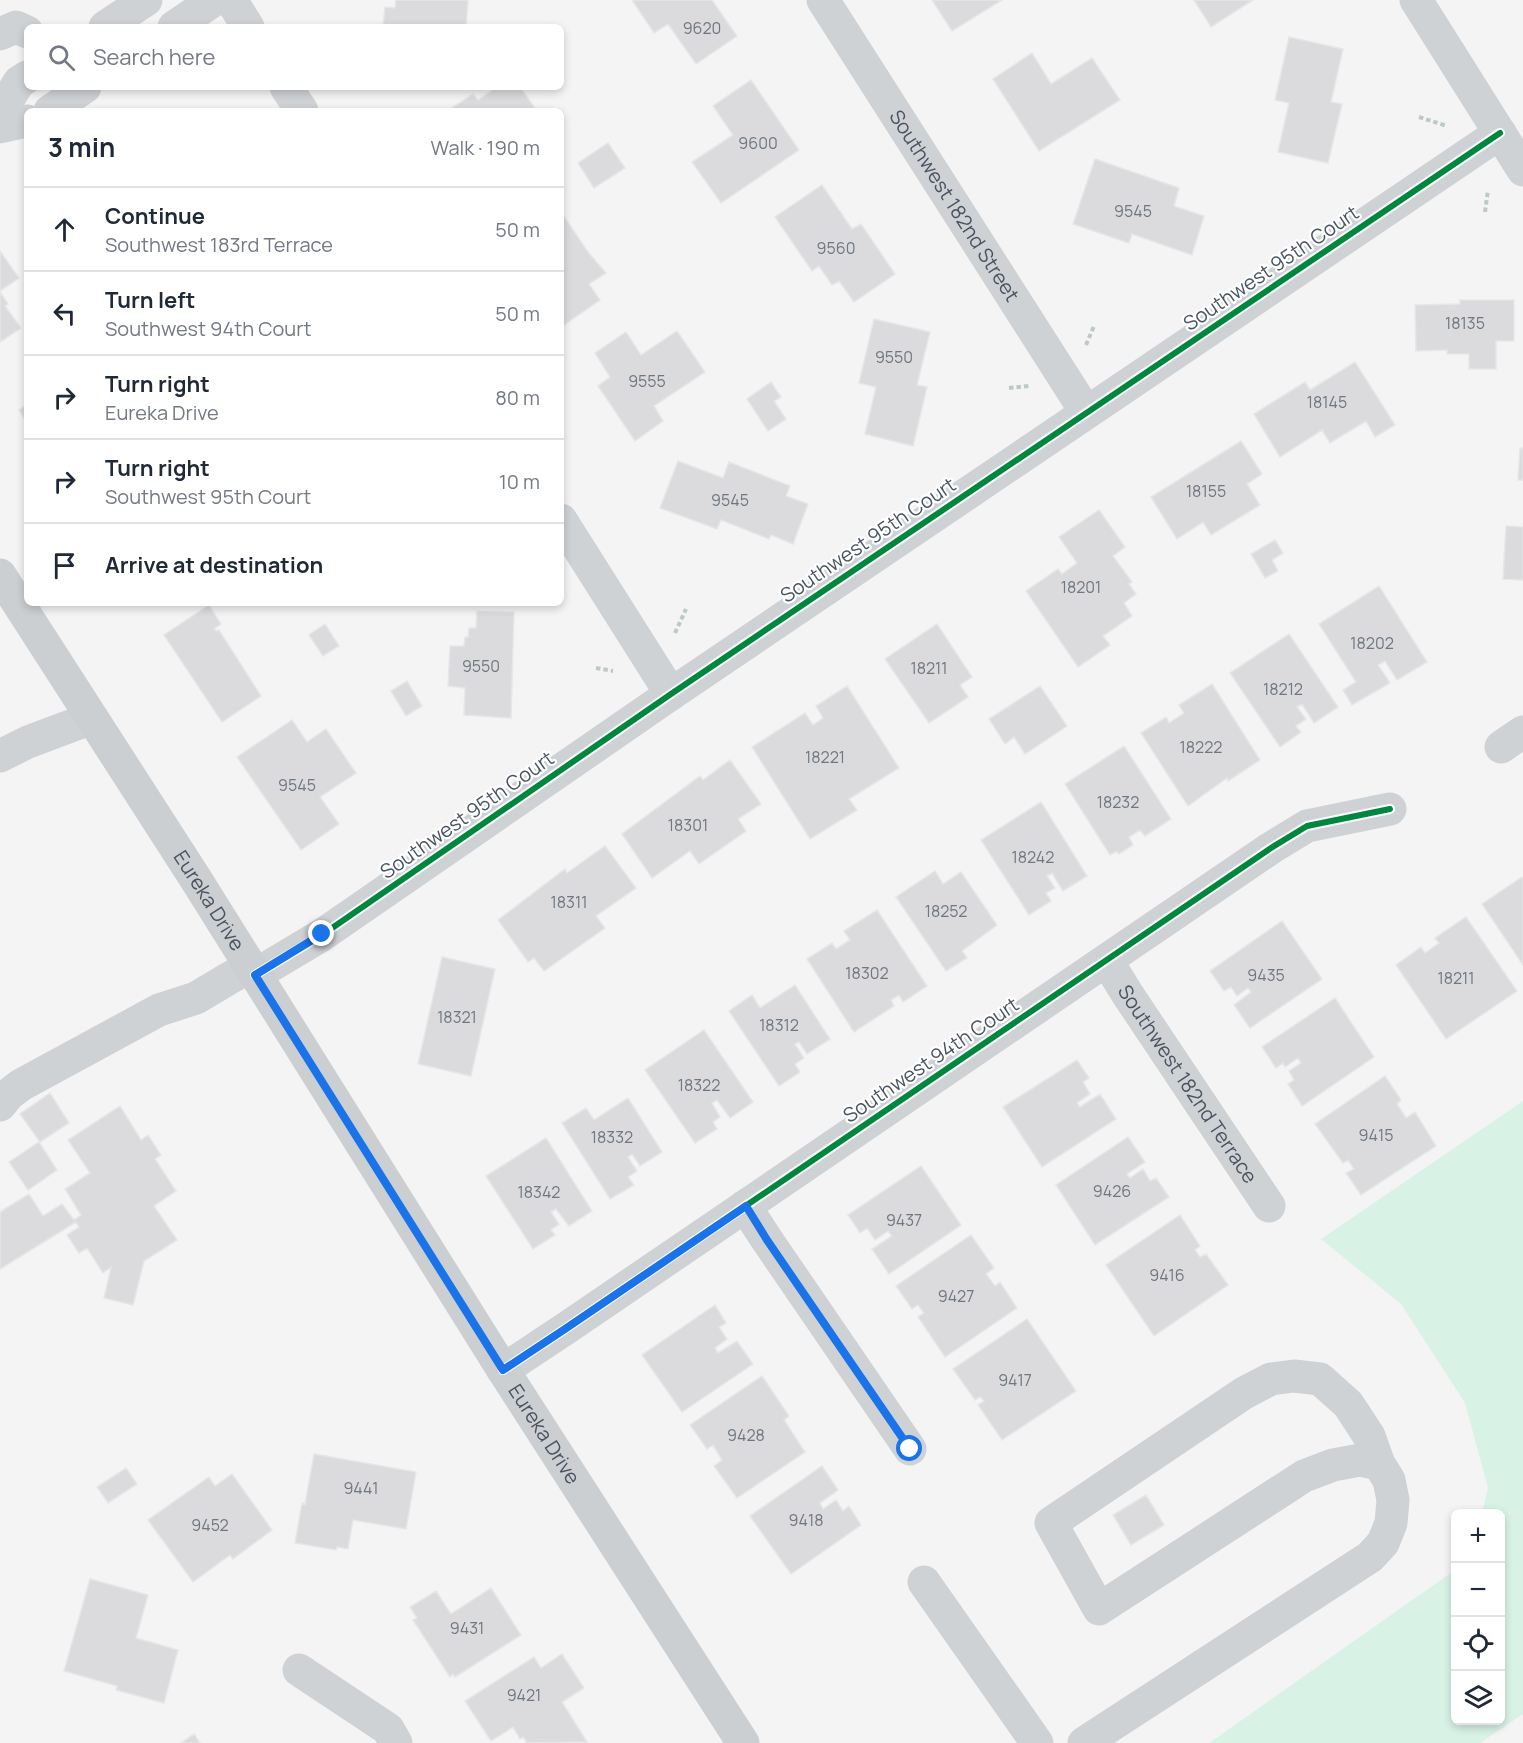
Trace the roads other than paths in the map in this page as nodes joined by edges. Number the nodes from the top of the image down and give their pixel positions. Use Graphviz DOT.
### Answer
graph roads {
  1 [pos="146,0"];
  2 [pos="214,0"];
  3 [pos="231,0"];
  4 [pos="824,0"];
  5 [pos="1416,0"];
  6 [pos="110,24"];
  7 [pos="178,24"];
  8 [pos="246,24"];
  9 [pos="24,31"];
  10 [pos="0,34"];
  11 [pos="24,80"];
  12 [pos="81,90"];
  13 [pos="288,90"];
  14 [pos="54,108"];
  15 [pos="300,108"];
  16 [pos="0,113"];
  17 [pos="24,122"];
  18 [pos="0,128"];
  19 [pos="1500,133"];
  20 [pos="1523,170"];
  21 [pos="1086,412"];
  22 [pos="564,525"];
  23 [pos="0,575"];
  24 [pos="671,694"];
  25 [pos="92,718"];
  26 [pos="0,756"];
  27 [pos="1390,809"];
  28 [pos="1107,961"];
  29 [pos="252,970"];
  30 [pos="0,1105"];
  31 [pos="746,1206"];
  32 [pos="1269,1206"];
  33 [pos="503,1370"];
  34 [pos="910,1449"];
  35 [pos="1379,1464"];
  36 [pos="924,1582"];
  37 [pos="299,1670"];
  38 [pos="396,1743"];
  39 [pos="743,1743"];
  40 [pos="1037,1743"];
  41 [pos="1084,1743"];
  1 -- 6 [label="street"];
  2 -- 7 [label="street"];
  3 -- 8 [label="street"];
  4 -- 21 [label="street, Southwest 182nd Street"];
  5 -- 19 [label="street"];
  9 -- 10 [label="street"];
  11 -- 16 [label="street"];
  12 -- 14 [label="street"];
  13 -- 15 [label="street"];
  17 -- 18 [label="street"];
  19 -- 20 [label="street"];
  19 -- 21 [label="street, Southwest 95th Court"];
  21 -- 24 [label="street, Southwest 95th Court"];
  22 -- 24 [label="street"];
  23 -- 25 [label="main road, Eureka Drive"];
  24 -- 29 [label="street, Southwest 95th Court"];
  25 -- 26 [label="street"];
  25 -- 29 [label="main road, Eureka Drive"];
  27 -- 28 [label="street, Southwest 94th Court"];
  28 -- 31 [label="street, Southwest 94th Court"];
  28 -- 32 [label="street, Southwest 182nd Terrace"];
  29 -- 30 [label="street, Southwest 95th Court"];
  29 -- 33 [label="main road, Eureka Drive"];
  31 -- 33 [label="street, Southwest 94th Court"];
  31 -- 34 [label="street"];
  33 -- 39 [label="main road, Eureka Drive"];
  35 -- 35 [label="street"];
  35 -- 41 [label="street"];
  36 -- 40 [label="street"];
  37 -- 38 [label="street"];
}
